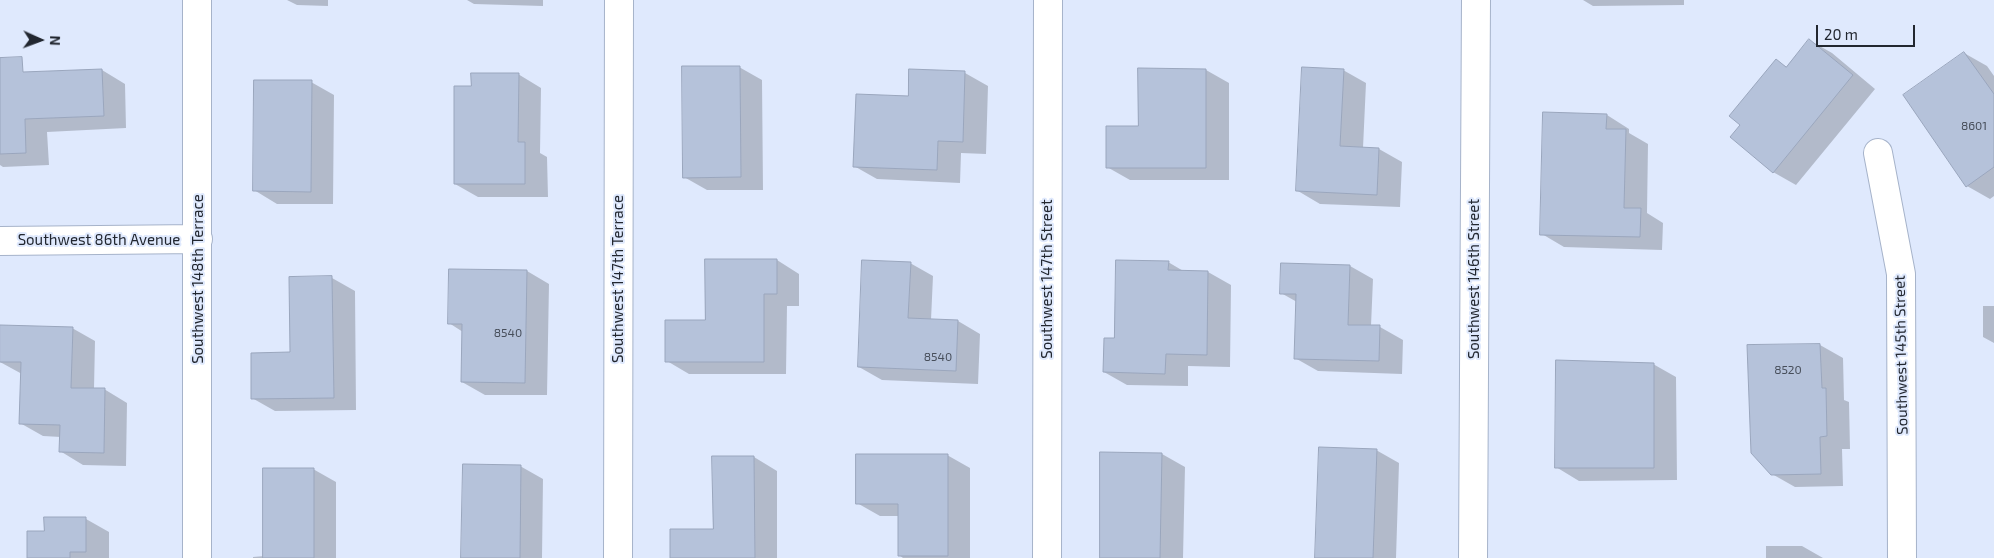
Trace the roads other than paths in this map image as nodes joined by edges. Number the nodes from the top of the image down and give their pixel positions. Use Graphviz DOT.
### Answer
graph roads {
  1 [pos="197,0"];
  2 [pos="619,0"];
  3 [pos="1048,0"];
  4 [pos="1476,0"];
  5 [pos="1878,154"];
  6 [pos="198,239"];
  7 [pos="0,241"];
  8 [pos="196,558"];
  9 [pos="618,558"];
  10 [pos="1046,558"];
  11 [pos="1473,558"];
  12 [pos="1902,558"];
  1 -- 6 [label="street, Southwest 148th Terrace"];
  2 -- 9 [label="street, Southwest 147th Terrace"];
  3 -- 10 [label="street, Southwest 147th Street"];
  4 -- 11 [label="street, Southwest 146th Street"];
  5 -- 12 [label="street, Southwest 145th Street"];
  6 -- 7 [label="street, Southwest 86th Avenue"];
  6 -- 8 [label="street, Southwest 148th Terrace"];
}
